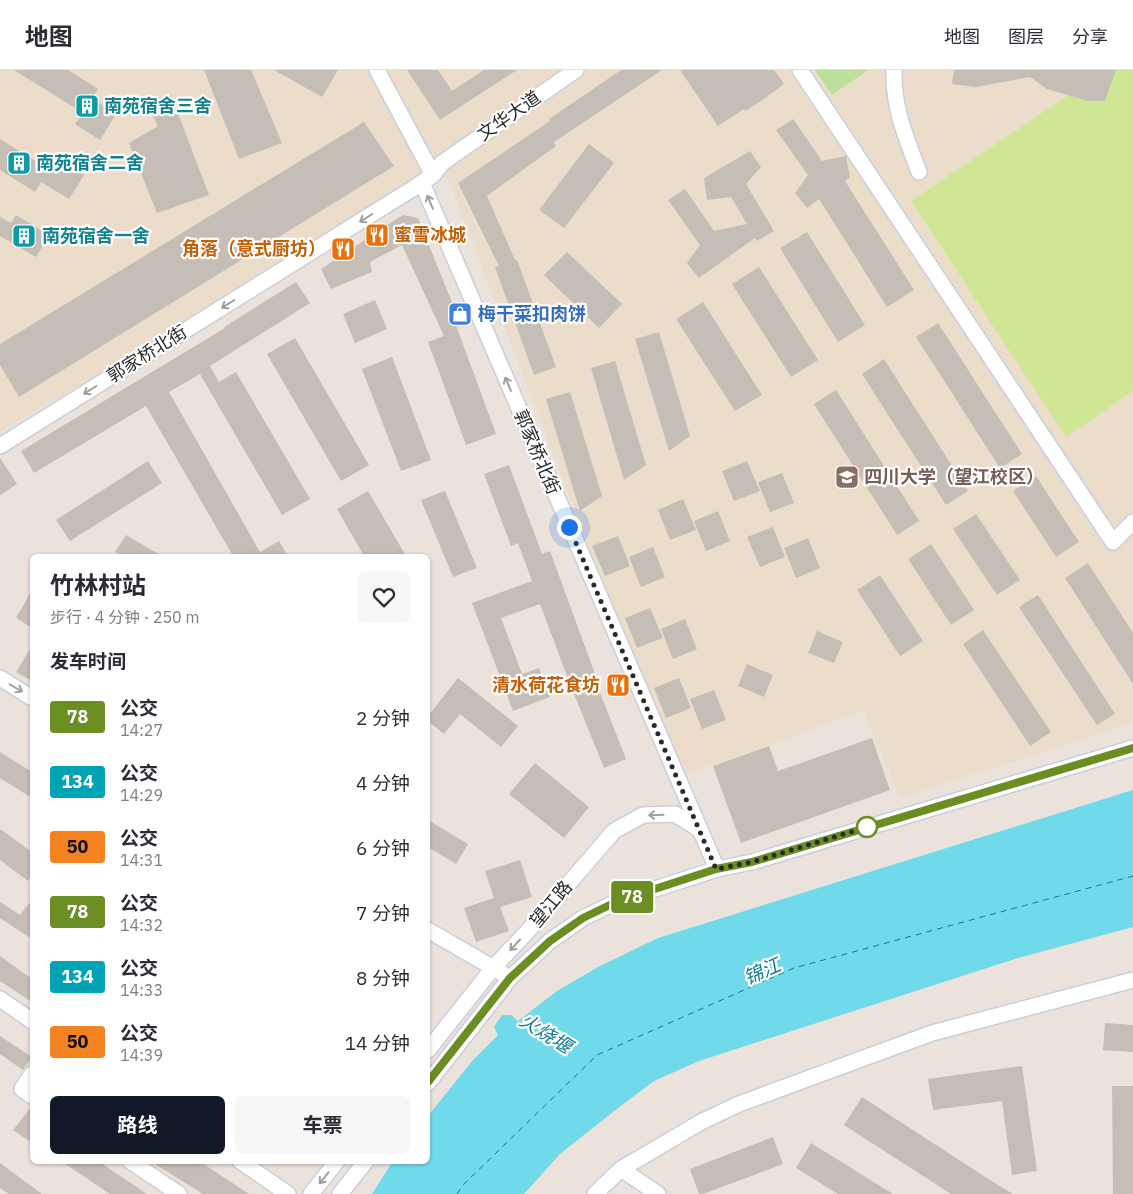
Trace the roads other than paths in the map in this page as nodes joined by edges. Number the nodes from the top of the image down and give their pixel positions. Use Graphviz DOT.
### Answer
graph roads {
  1 [pos="377,70"];
  2 [pos="576,70"];
  3 [pos="800,70"];
  4 [pos="894,70"];
  5 [pos="919,172"];
  6 [pos="432,174"];
  7 [pos="0,446"];
  8 [pos="1133,522"];
  9 [pos="0,678"];
  10 [pos="30,697"];
  11 [pos="1133,748"];
  12 [pos="700,830"];
  13 [pos="716,869"];
  14 [pos="430,931"];
  15 [pos="494,968"];
  16 [pos="513,980"];
  17 [pos="1133,980"];
  18 [pos="0,1000"];
  19 [pos="30,1020"];
  20 [pos="430,1048"];
  21 [pos="30,1077"];
  22 [pos="430,1080"];
  23 [pos="30,1095"];
  24 [pos="134,1164"];
  25 [pos="244,1164"];
  26 [pos="335,1164"];
  27 [pos="364,1164"];
  28 [pos="620,1169"];
  29 [pos="179,1194"];
  30 [pos="288,1194"];
  31 [pos="311,1194"];
  32 [pos="340,1194"];
  33 [pos="595,1194"];
  34 [pos="658,1194"];
  1 -- 6 [label="street"];
  2 -- 6 [label="street, 文华大道"];
  3 -- 8 [label="street"];
  4 -- 5 [label="street"];
  6 -- 7 [label="street, 郭家桥北街, one-way"];
  12 -- 6 [label="street, 郭家桥北街, one-way"];
  9 -- 10 [label="street, one-way"];
  11 -- 13 [label="street, 望江路"];
  12 -- 13 [label="street, 郭家桥北街"];
  12 -- 15 [label="street, 望江路, one-way"];
  13 -- 16 [label="street, 望江路"];
  14 -- 15 [label="street"];
  15 -- 16 [label="street"];
  15 -- 20 [label="street, 望江路"];
  16 -- 22 [label="street, 望江路"];
  17 -- 28 [label="street"];
  18 -- 19 [label="street"];
  21 -- 23 [label="street"];
  24 -- 29 [label="street"];
  25 -- 30 [label="street"];
  26 -- 31 [label="street, one-way"];
  27 -- 32 [label="street"];
  28 -- 33 [label="street"];
  28 -- 34 [label="street"];
}
